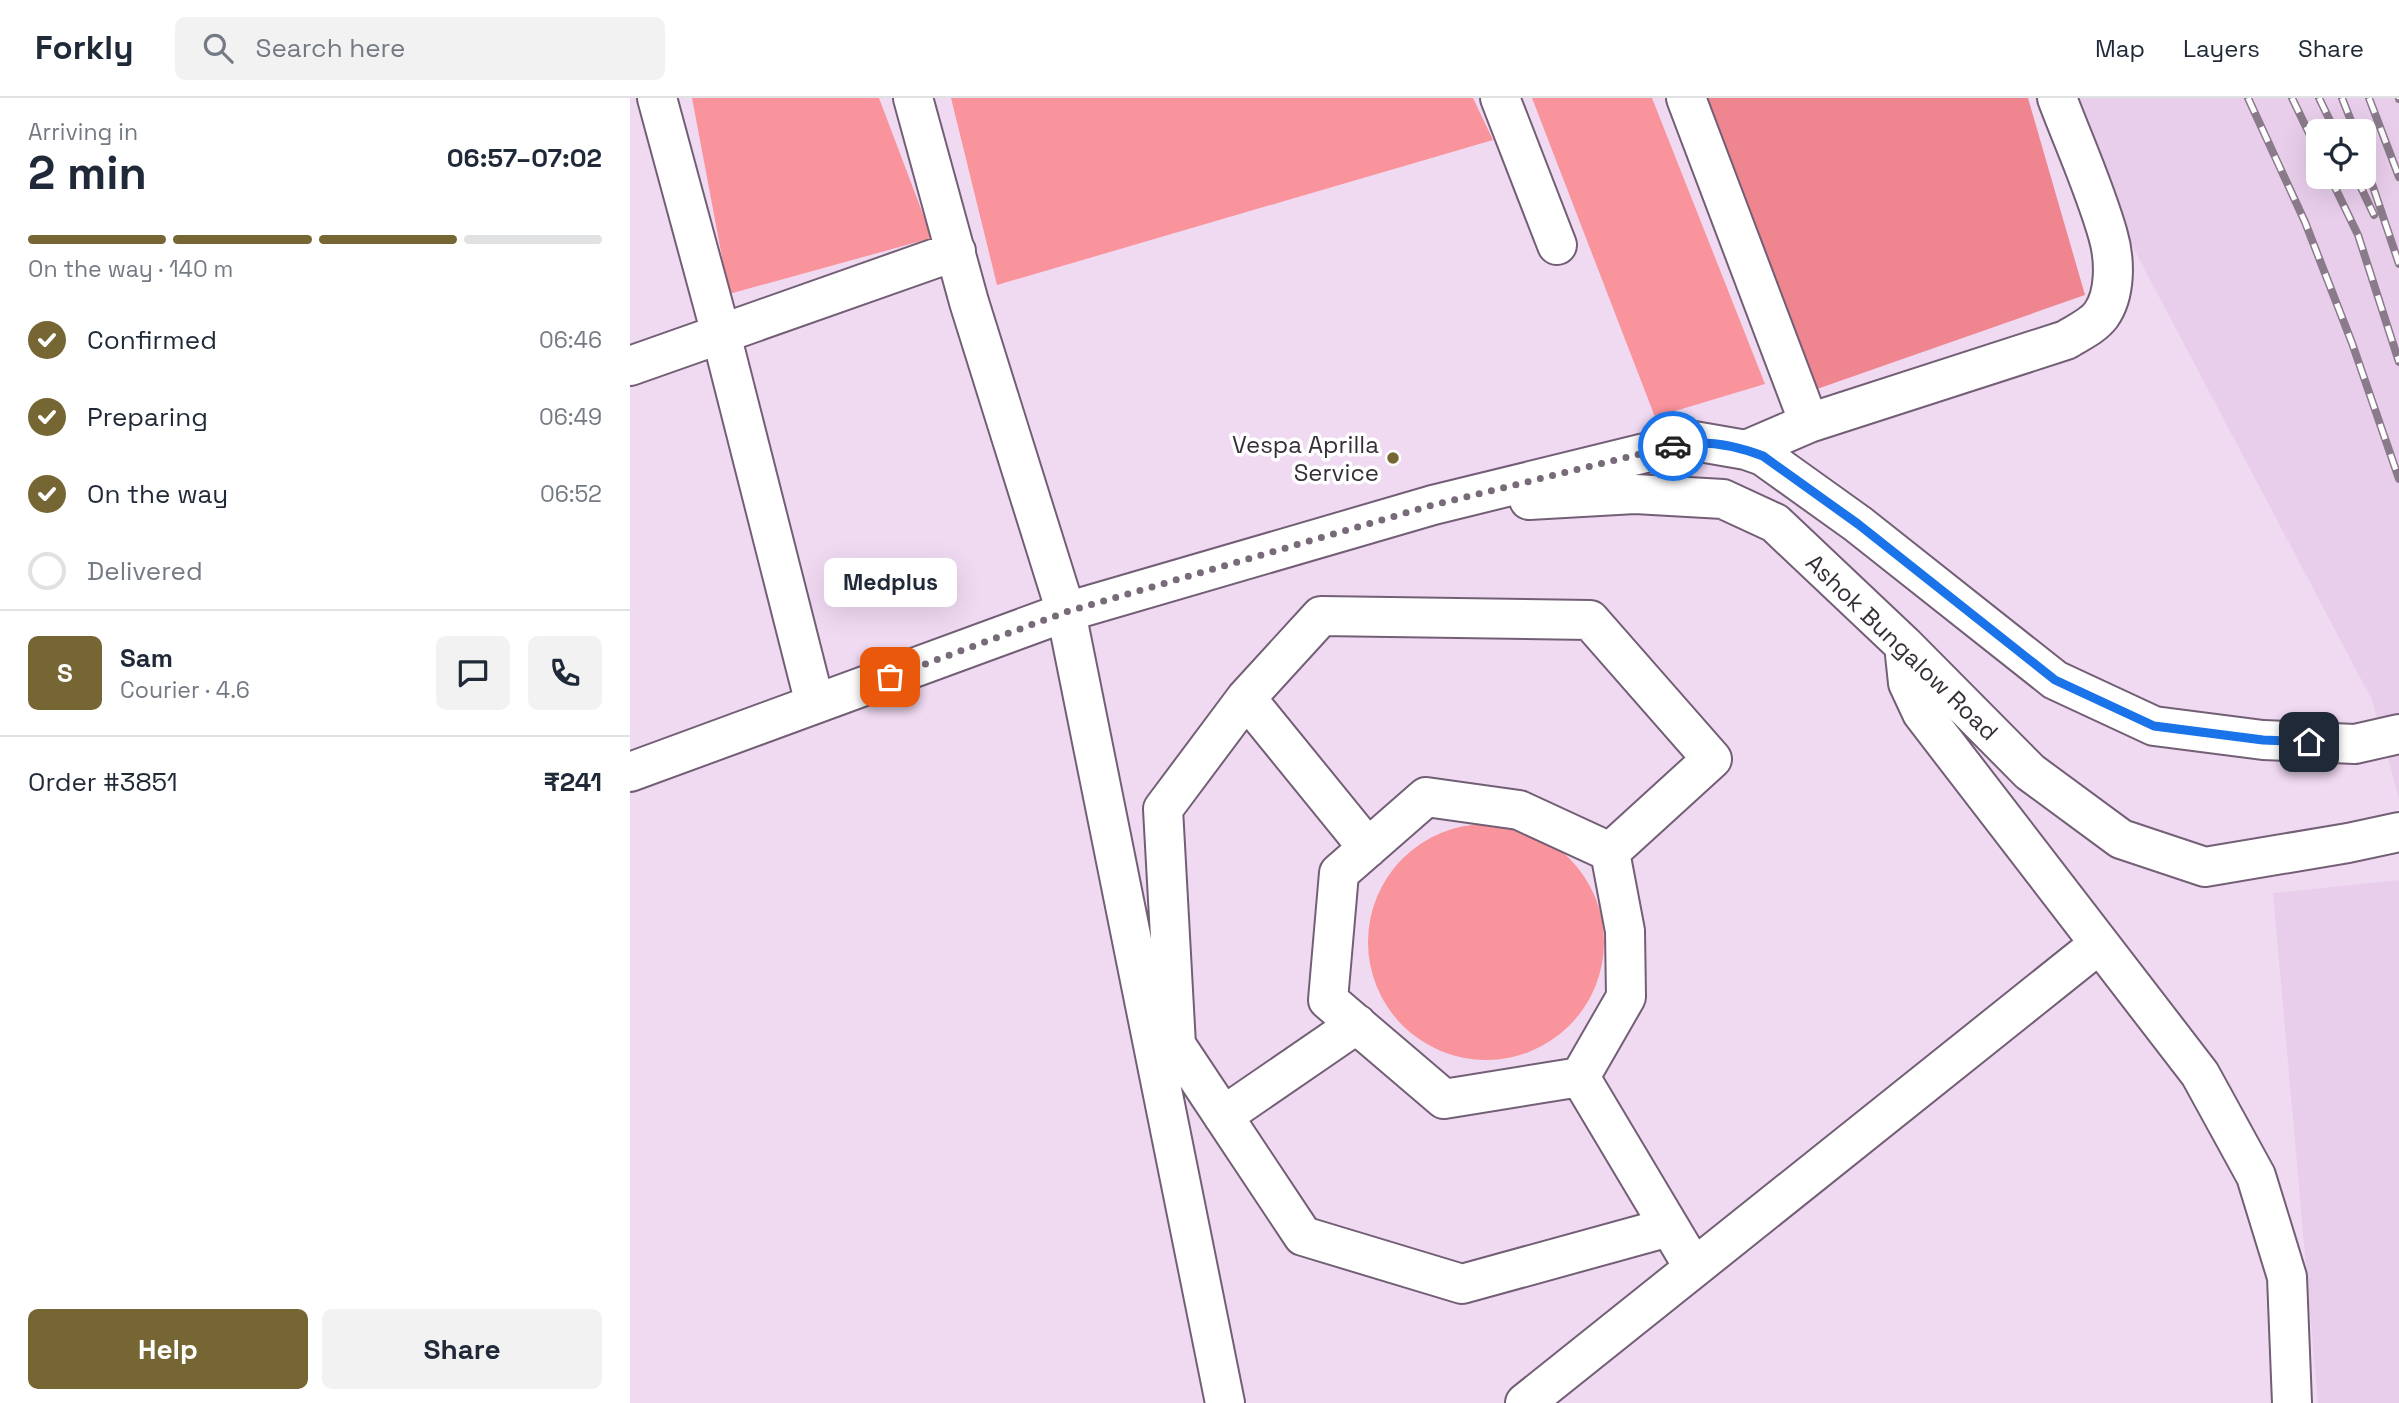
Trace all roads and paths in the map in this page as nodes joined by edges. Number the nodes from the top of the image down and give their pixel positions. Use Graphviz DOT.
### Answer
graph roads {
  1 [pos="657,98"];
  2 [pos="913,98"];
  3 [pos="1500,98"];
  4 [pos="1686,98"];
  5 [pos="2057,98"];
  6 [pos="1557,245"];
  7 [pos="956,251"];
  8 [pos="721,334"];
  9 [pos="630,366"];
  10 [pos="1809,424"];
  11 [pos="1746,450"];
  12 [pos="1433,505"];
  13 [pos="1066,612"];
  14 [pos="1904,645"];
  15 [pos="1245,698"];
  16 [pos="815,704"];
  17 [pos="2399,734"];
  18 [pos="630,772"];
  19 [pos="2399,832"];
  20 [pos="1367,848"];
  21 [pos="1610,852"];
  22 [pos="2098,946"];
  23 [pos="1357,1024"];
  24 [pos="1580,1077"];
  25 [pos="1223,1116"];
  26 [pos="1669,1227"];
  27 [pos="1694,1268"];
  28 [pos="1225,1403"];
  29 [pos="1525,1403"];
  30 [pos="2292,1403"];
  1 -- 8 [label="street"];
  2 -- 7 [label="street"];
  3 -- 6 [label="street"];
  4 -- 10 [label="street"];
  5 -- 10 [label="street"];
  7 -- 8 [label="street"];
  7 -- 13 [label="street"];
  8 -- 9 [label="street"];
  8 -- 16 [label="street"];
  10 -- 11 [label="street"];
  11 -- 12 [label="street, Ashok Bungalow Road"];
  11 -- 17 [label="street, Ashok Bungalow Road"];
  12 -- 13 [label="street, Ashok Bungalow Road"];
  12 -- 14 [label="street, Ashok Bungalow Road"];
  13 -- 16 [label="street, Ashok Bungalow Road"];
  13 -- 28 [label="street"];
  14 -- 19 [label="street, Ashok Bungalow Road"];
  14 -- 22 [label="street"];
  15 -- 20 [label="street"];
  15 -- 21 [label="street"];
  15 -- 25 [label="street"];
  16 -- 18 [label="street, Ashok Bungalow Road"];
  20 -- 21 [label="street"];
  20 -- 23 [label="street"];
  21 -- 24 [label="street"];
  22 -- 27 [label="street"];
  22 -- 30 [label="street"];
  23 -- 24 [label="street"];
  23 -- 25 [label="street"];
  24 -- 26 [label="street"];
  25 -- 26 [label="street"];
  26 -- 27 [label="street"];
  27 -- 29 [label="street"];
}
